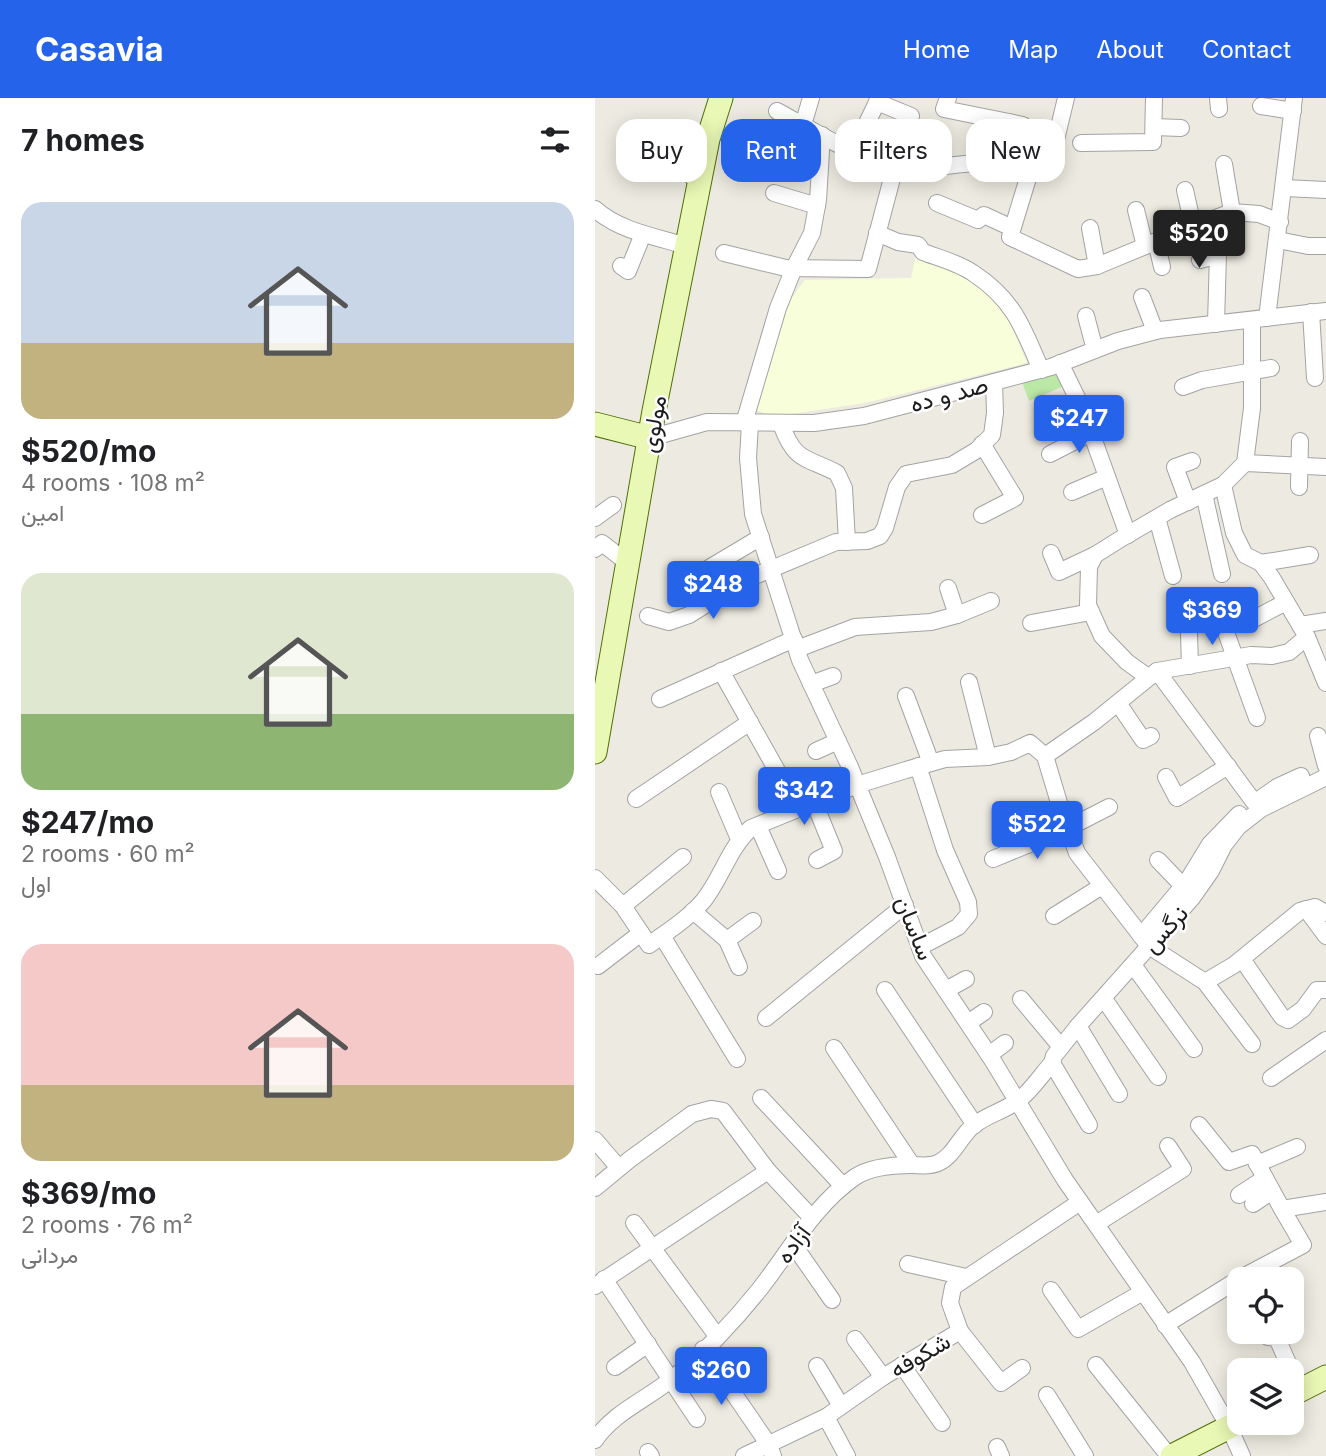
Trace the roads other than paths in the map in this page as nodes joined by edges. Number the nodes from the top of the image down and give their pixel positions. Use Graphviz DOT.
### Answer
graph roads {
  1 [pos="720,98"];
  2 [pos="811,98"];
  3 [pos="948,98"];
  4 [pos="1066,98"];
  5 [pos="1154,98"];
  6 [pos="878,100"];
  7 [pos="1293,104"];
  8 [pos="1261,106"];
  9 [pos="778,111"];
  10 [pos="911,116"];
  11 [pos="792,119"];
  12 [pos="805,119"];
  13 [pos="869,119"];
  14 [pos="992,119"];
  15 [pos="1061,119"];
  16 [pos="1181,128"];
  17 [pos="1153,134"];
  18 [pos="822,135"];
  19 [pos="835,141"];
  20 [pos="1081,143"];
  21 [pos="707,144"];
  22 [pos="1224,164"];
  23 [pos="700,182"];
  24 [pos="891,182"];
  25 [pos="1027,182"];
  26 [pos="1285,188"];
  27 [pos="1185,190"];
  28 [pos="1326,191"];
  29 [pos="774,193"];
  30 [pos="937,203"];
  31 [pos="817,206"];
  32 [pos="595,209"];
  33 [pos="1136,210"];
  34 [pos="1226,215"];
  35 [pos="1280,222"];
  36 [pos="1193,226"];
  37 [pos="1090,228"];
  38 [pos="643,233"];
  39 [pos="877,233"];
  40 [pos="1011,233"];
  41 [pos="1278,240"];
  42 [pos="1150,244"];
  43 [pos="687,246"];
  44 [pos="1326,246"];
  45 [pos="725,253"];
  46 [pos="1218,255"];
  47 [pos="1200,260"];
  48 [pos="621,266"];
  49 [pos="1097,266"];
  50 [pos="1162,267"];
  51 [pos="794,268"];
  52 [pos="1142,297"];
  53 [pos="1319,312"];
  54 [pos="1086,316"];
  55 [pos="1259,319"];
  56 [pos="1216,324"];
  57 [pos="1155,331"];
  58 [pos="1095,350"];
  59 [pos="1060,363"];
  60 [pos="1271,368"];
  61 [pos="1041,370"];
  62 [pos="1254,372"];
  63 [pos="1315,378"];
  64 [pos="994,382"];
  65 [pos="1183,387"];
  66 [pos="747,423"];
  67 [pos="595,424"];
  68 [pos="781,424"];
  69 [pos="1091,433"];
  70 [pos="650,438"];
  71 [pos="1300,440"];
  72 [pos="982,444"];
  73 [pos="1050,454"];
  74 [pos="1192,461"];
  75 [pos="1245,463"];
  76 [pos="1300,466"];
  77 [pos="1326,467"];
  78 [pos="1107,477"];
  79 [pos="1223,485"];
  80 [pos="1299,486"];
  81 [pos="1072,492"];
  82 [pos="1205,494"];
  83 [pos="1188,502"];
  84 [pos="613,505"];
  85 [pos="982,515"];
  86 [pos="595,518"];
  87 [pos="1157,518"];
  88 [pos="1128,535"];
  89 [pos="761,537"];
  90 [pos="847,542"];
  91 [pos="595,549"];
  92 [pos="1051,553"];
  93 [pos="1095,555"];
  94 [pos="1310,555"];
  95 [pos="1261,563"];
  96 [pos="629,564"];
  97 [pos="772,569"];
  98 [pos="1222,574"];
  99 [pos="699,575"];
  100 [pos="1173,576"];
  101 [pos="948,588"];
  102 [pos="991,601"];
  103 [pos="1286,602"];
  104 [pos="1091,612"];
  105 [pos="957,615"];
  106 [pos="648,616"];
  107 [pos="1250,621"];
  108 [pos="1326,621"];
  109 [pos="1031,623"];
  110 [pos="1223,624"];
  111 [pos="1303,631"];
  112 [pos="1189,633"];
  113 [pos="796,644"];
  114 [pos="1235,658"];
  115 [pos="1190,666"];
  116 [pos="721,671"];
  117 [pos="1153,674"];
  118 [pos="832,676"];
  119 [pos="969,682"];
  120 [pos="1326,683"];
  121 [pos="811,684"];
  122 [pos="906,696"];
  123 [pos="660,699"];
  124 [pos="1118,703"];
  125 [pos="1257,718"];
  126 [pos="750,722"];
  127 [pos="598,723"];
  128 [pos="1151,736"];
  129 [pos="1318,736"];
  130 [pos="838,741"];
  131 [pos="816,751"];
  132 [pos="595,752"];
  133 [pos="1045,756"];
  134 [pos="988,757"];
  135 [pos="924,765"];
  136 [pos="1228,766"];
  137 [pos="1326,766"];
  138 [pos="1166,777"];
  139 [pos="1326,777"];
  140 [pos="857,785"];
  141 [pos="719,793"];
  142 [pos="636,799"];
  143 [pos="814,802"];
  144 [pos="1254,803"];
  145 [pos="1109,807"];
  146 [pos="798,808"];
  147 [pos="758,826"];
  148 [pos="1068,828"];
  149 [pos="739,839"];
  150 [pos="683,857"];
  151 [pos="993,859"];
  152 [pos="817,860"];
  153 [pos="1158,860"];
  154 [pos="778,871"];
  155 [pos="595,878"];
  156 [pos="1102,886"];
  157 [pos="1183,886"];
  158 [pos="905,905"];
  159 [pos="623,906"];
  160 [pos="1306,909"];
  161 [pos="693,911"];
  162 [pos="1326,913"];
  163 [pos="1054,916"];
  164 [pos="753,921"];
  165 [pos="1326,936"];
  166 [pos="651,938"];
  167 [pos="727,940"];
  168 [pos="1145,941"];
  169 [pos="920,947"];
  170 [pos="1242,958"];
  171 [pos="1133,965"];
  172 [pos="598,966"];
  173 [pos="740,967"];
  174 [pos="965,979"];
  175 [pos="1205,982"];
  176 [pos="885,990"];
  177 [pos="946,990"];
  178 [pos="1326,990"];
  179 [pos="1021,999"];
  180 [pos="1104,999"];
  181 [pos="984,1012"];
  182 [pos="766,1018"];
  183 [pos="968,1023"];
  184 [pos="1078,1026"];
  185 [pos="1326,1041"];
  186 [pos="1005,1044"];
  187 [pos="1252,1044"];
  188 [pos="1061,1047"];
  189 [pos="834,1048"];
  190 [pos="1194,1049"];
  191 [pos="989,1055"];
  192 [pos="737,1059"];
  193 [pos="1052,1063"];
  194 [pos="1158,1077"];
  195 [pos="1271,1078"];
  196 [pos="1119,1094"];
  197 [pos="761,1098"];
  198 [pos="1018,1101"];
  199 [pos="975,1125"];
  200 [pos="1089,1125"];
  201 [pos="1199,1125"];
  202 [pos="595,1140"];
  203 [pos="1168,1146"];
  204 [pos="1297,1147"];
  205 [pos="912,1165"];
  206 [pos="619,1168"];
  207 [pos="768,1171"];
  208 [pos="1265,1178"];
  209 [pos="843,1186"];
  210 [pos="595,1188"];
  211 [pos="1246,1200"];
  212 [pos="1080,1202"];
  213 [pos="1326,1202"];
  214 [pos="1282,1209"];
  215 [pos="812,1218"];
  216 [pos="634,1223"];
  217 [pos="1095,1224"];
  218 [pos="793,1244"];
  219 [pos="651,1247"];
  220 [pos="908,1264"];
  221 [pos="1262,1267"];
  222 [pos="966,1277"];
  223 [pos="600,1282"];
  224 [pos="1227,1286"];
  225 [pos="1051,1290"];
  226 [pos="1143,1292"];
  227 [pos="832,1300"];
  228 [pos="1165,1325"];
  229 [pos="960,1331"];
  230 [pos="717,1336"];
  231 [pos="855,1339"];
  232 [pos="648,1344"];
  233 [pos="703,1349"];
  234 [pos="902,1364"];
  235 [pos="1096,1365"];
  236 [pos="817,1366"];
  237 [pos="614,1367"];
  238 [pos="1022,1368"];
  239 [pos="883,1377"];
  240 [pos="1326,1377"];
  241 [pos="671,1380"];
  242 [pos="1304,1380"];
  243 [pos="1047,1395"];
  244 [pos="841,1406"];
  245 [pos="1227,1414"];
  246 [pos="826,1417"];
  247 [pos="697,1419"];
  248 [pos="942,1423"];
  249 [pos="1227,1428"];
  250 [pos="1237,1435"];
  251 [pos="596,1437"];
  252 [pos="771,1450"];
  253 [pos="744,1456"];
  254 [pos="847,1456"];
  255 [pos="1085,1456"];
  256 [pos="1170,1456"];
  257 [pos="1242,1456"];
  1 -- 21 [label="main road, مولوی"];
  2 -- 12 [label="street"];
  3 -- 14 [label="street"];
  4 -- 15 [label="street"];
  5 -- 17 [label="street"];
  6 -- 10 [label="street"];
  6 -- 13 [label="street"];
  7 -- 8 [label="street"];
  7 -- 26 [label="street"];
  9 -- 11 [label="street"];
  16 -- 17 [label="street"];
  17 -- 20 [label="street"];
  18 -- 19 [label="street"];
  18 -- 31 [label="street, ساسان"];
  22 -- 34 [label="street"];
  23 -- 43 [label="main road, مولوی"];
  24 -- 39 [label="street"];
  25 -- 40 [label="street"];
  26 -- 28 [label="street"];
  26 -- 35 [label="street"];
  27 -- 36 [label="street"];
  29 -- 31 [label="street"];
  30 -- 40 [label="street"];
  31 -- 51 [label="street, ساسان"];
  32 -- 38 [label="street"];
  33 -- 42 [label="street"];
  34 -- 35 [label="street"];
  34 -- 36 [label="street"];
  34 -- 46 [label="street"];
  35 -- 41 [label="street"];
  36 -- 42 [label="street"];
  37 -- 49 [label="street"];
  38 -- 43 [label="street"];
  38 -- 48 [label="street"];
  39 -- 51 [label="street"];
  39 -- 61 [label="street"];
  40 -- 49 [label="street"];
  41 -- 44 [label="street"];
  41 -- 55 [label="street"];
  42 -- 49 [label="street"];
  42 -- 50 [label="street"];
  43 -- 70 [label="main road, مولوی"];
  45 -- 51 [label="street"];
  46 -- 47 [label="street"];
  46 -- 56 [label="street"];
  51 -- 66 [label="street, ساسان"];
  52 -- 57 [label="street"];
  53 -- 55 [label="street, صد و ده"];
  53 -- 63 [label="street"];
  54 -- 58 [label="street"];
  55 -- 56 [label="street, صد و ده"];
  55 -- 62 [label="street"];
  56 -- 57 [label="street, صد و ده"];
  57 -- 58 [label="street, صد و ده"];
  58 -- 59 [label="street, صد و ده"];
  59 -- 61 [label="street, صد و ده"];
  59 -- 69 [label="street"];
  60 -- 62 [label="street"];
  61 -- 64 [label="street, صد و ده"];
  62 -- 65 [label="street"];
  62 -- 75 [label="street"];
  64 -- 68 [label="street, صد و ده"];
  64 -- 72 [label="street"];
  66 -- 68 [label="street, صد و ده"];
  66 -- 70 [label="street, صد و ده"];
  66 -- 89 [label="street, ساسان"];
  67 -- 70 [label="main road"];
  68 -- 90 [label="street"];
  69 -- 73 [label="street"];
  69 -- 78 [label="street"];
  70 -- 96 [label="main road, مولوی"];
  71 -- 76 [label="street"];
  72 -- 85 [label="street"];
  72 -- 90 [label="street"];
  74 -- 83 [label="street"];
  75 -- 76 [label="street"];
  75 -- 79 [label="street"];
  76 -- 77 [label="street"];
  76 -- 80 [label="street"];
  78 -- 81 [label="street"];
  78 -- 88 [label="street"];
  79 -- 82 [label="street"];
  79 -- 95 [label="street"];
  82 -- 83 [label="street"];
  82 -- 98 [label="street"];
  83 -- 87 [label="street"];
  84 -- 86 [label="street"];
  87 -- 88 [label="street"];
  87 -- 100 [label="street"];
  88 -- 93 [label="street"];
  89 -- 97 [label="street, ساسان"];
  89 -- 99 [label="street"];
  90 -- 97 [label="street"];
  91 -- 96 [label="street"];
  92 -- 93 [label="street"];
  93 -- 104 [label="street"];
  94 -- 95 [label="street"];
  95 -- 103 [label="street"];
  96 -- 127 [label="main road, مولوی"];
  97 -- 106 [label="street"];
  97 -- 113 [label="street, ساسان"];
  101 -- 105 [label="street"];
  102 -- 105 [label="street"];
  103 -- 107 [label="street"];
  103 -- 111 [label="street"];
  104 -- 109 [label="street"];
  104 -- 117 [label="street"];
  105 -- 113 [label="street"];
  108 -- 111 [label="street"];
  110 -- 114 [label="street"];
  111 -- 114 [label="street"];
  111 -- 120 [label="street"];
  112 -- 115 [label="street"];
  113 -- 116 [label="street"];
  113 -- 121 [label="street, ساسان"];
  114 -- 115 [label="street"];
  114 -- 125 [label="street"];
  115 -- 117 [label="street"];
  116 -- 123 [label="street"];
  116 -- 126 [label="street"];
  117 -- 124 [label="street"];
  117 -- 136 [label="street"];
  118 -- 121 [label="street"];
  119 -- 134 [label="street"];
  121 -- 130 [label="street, ساسان"];
  122 -- 135 [label="street"];
  124 -- 128 [label="street"];
  124 -- 133 [label="street"];
  126 -- 142 [label="street"];
  126 -- 146 [label="street"];
  127 -- 132 [label="main road, مولوی"];
  129 -- 137 [label="street"];
  130 -- 131 [label="street"];
  130 -- 140 [label="street, ساسان"];
  133 -- 134 [label="street"];
  133 -- 148 [label="street"];
  134 -- 135 [label="street"];
  135 -- 140 [label="street"];
  135 -- 169 [label="street"];
  136 -- 138 [label="street"];
  136 -- 144 [label="street"];
  137 -- 144 [label="street, نرگس"];
  139 -- 168 [label="street, نرگس"];
  140 -- 143 [label="street"];
  140 -- 158 [label="street, ساسان"];
  141 -- 149 [label="street"];
  143 -- 146 [label="street"];
  143 -- 152 [label="street"];
  144 -- 157 [label="street, نرگس"];
  145 -- 148 [label="street"];
  146 -- 147 [label="street"];
  147 -- 149 [label="street"];
  147 -- 154 [label="street"];
  148 -- 151 [label="street"];
  148 -- 156 [label="street"];
  149 -- 161 [label="street"];
  150 -- 159 [label="street"];
  153 -- 157 [label="street"];
  155 -- 159 [label="street"];
  156 -- 163 [label="street"];
  156 -- 168 [label="street"];
  157 -- 168 [label="street, نرگس"];
  158 -- 169 [label="street, ساسان"];
  158 -- 182 [label="street"];
  159 -- 166 [label="street"];
  160 -- 162 [label="street"];
  160 -- 165 [label="street"];
  160 -- 170 [label="street"];
  161 -- 166 [label="street"];
  161 -- 167 [label="street"];
  164 -- 167 [label="street"];
  166 -- 172 [label="street"];
  166 -- 192 [label="street"];
  167 -- 173 [label="street"];
  168 -- 171 [label="street, نرگس"];
  168 -- 175 [label="street"];
  169 -- 177 [label="street, ساسان"];
  170 -- 175 [label="street"];
  170 -- 178 [label="street"];
  171 -- 180 [label="street, نرگس"];
  171 -- 190 [label="street"];
  174 -- 177 [label="street"];
  175 -- 187 [label="street"];
  176 -- 199 [label="street"];
  177 -- 183 [label="street, ساسان"];
  179 -- 188 [label="street"];
  180 -- 184 [label="street, نرگس"];
  180 -- 194 [label="street"];
  181 -- 183 [label="street"];
  183 -- 191 [label="street, ساسان"];
  184 -- 188 [label="street, نرگس"];
  184 -- 196 [label="street"];
  185 -- 195 [label="street"];
  186 -- 191 [label="street"];
  188 -- 193 [label="street, نرگس"];
  189 -- 205 [label="street"];
  191 -- 198 [label="street, ساسان"];
  193 -- 198 [label="street, نرگس"];
  193 -- 200 [label="street"];
  197 -- 209 [label="street"];
  198 -- 199 [label="street, آزاده"];
  198 -- 212 [label="street, ساسان"];
  199 -- 205 [label="street, آزاده"];
  201 -- 208 [label="street"];
  202 -- 206 [label="street"];
  203 -- 217 [label="street"];
  204 -- 208 [label="street"];
  205 -- 209 [label="street, آزاده"];
  206 -- 207 [label="street"];
  206 -- 210 [label="street"];
  207 -- 215 [label="street"];
  207 -- 219 [label="street"];
  208 -- 211 [label="street"];
  208 -- 214 [label="street"];
  209 -- 215 [label="street, آزاده"];
  212 -- 217 [label="street, ساسان"];
  212 -- 222 [label="street, شکوفه"];
  213 -- 214 [label="street"];
  214 -- 221 [label="street"];
  215 -- 218 [label="street, آزاده"];
  216 -- 219 [label="street"];
  217 -- 226 [label="street, ساسان"];
  218 -- 227 [label="street"];
  218 -- 230 [label="street, آزاده"];
  219 -- 223 [label="street"];
  219 -- 230 [label="street"];
  220 -- 222 [label="street"];
  222 -- 229 [label="street, شکوفه"];
  223 -- 232 [label="street"];
  224 -- 228 [label="street"];
  225 -- 226 [label="street"];
  226 -- 228 [label="street, ساسان"];
  228 -- 245 [label="street, ساسان"];
  229 -- 234 [label="street, شکوفه"];
  229 -- 238 [label="street"];
  230 -- 233 [label="street, آزاده"];
  231 -- 239 [label="street"];
  232 -- 237 [label="street"];
  232 -- 241 [label="street"];
  233 -- 241 [label="street, آزاده"];
  233 -- 252 [label="street"];
  234 -- 239 [label="street, شکوفه"];
  234 -- 248 [label="street"];
  235 -- 256 [label="street"];
  236 -- 244 [label="street"];
  239 -- 244 [label="street, شکوفه"];
  240 -- 242 [label="main road"];
  241 -- 247 [label="street"];
  241 -- 251 [label="street, آزاده"];
  243 -- 255 [label="street"];
  244 -- 246 [label="street, شکوفه"];
  246 -- 252 [label="street, شکوفه"];
  246 -- 254 [label="street"];
  249 -- 256 [label="main road"];
  250 -- 257 [label="street, ساسان"];
  252 -- 253 [label="street, شکوفه"];
}
